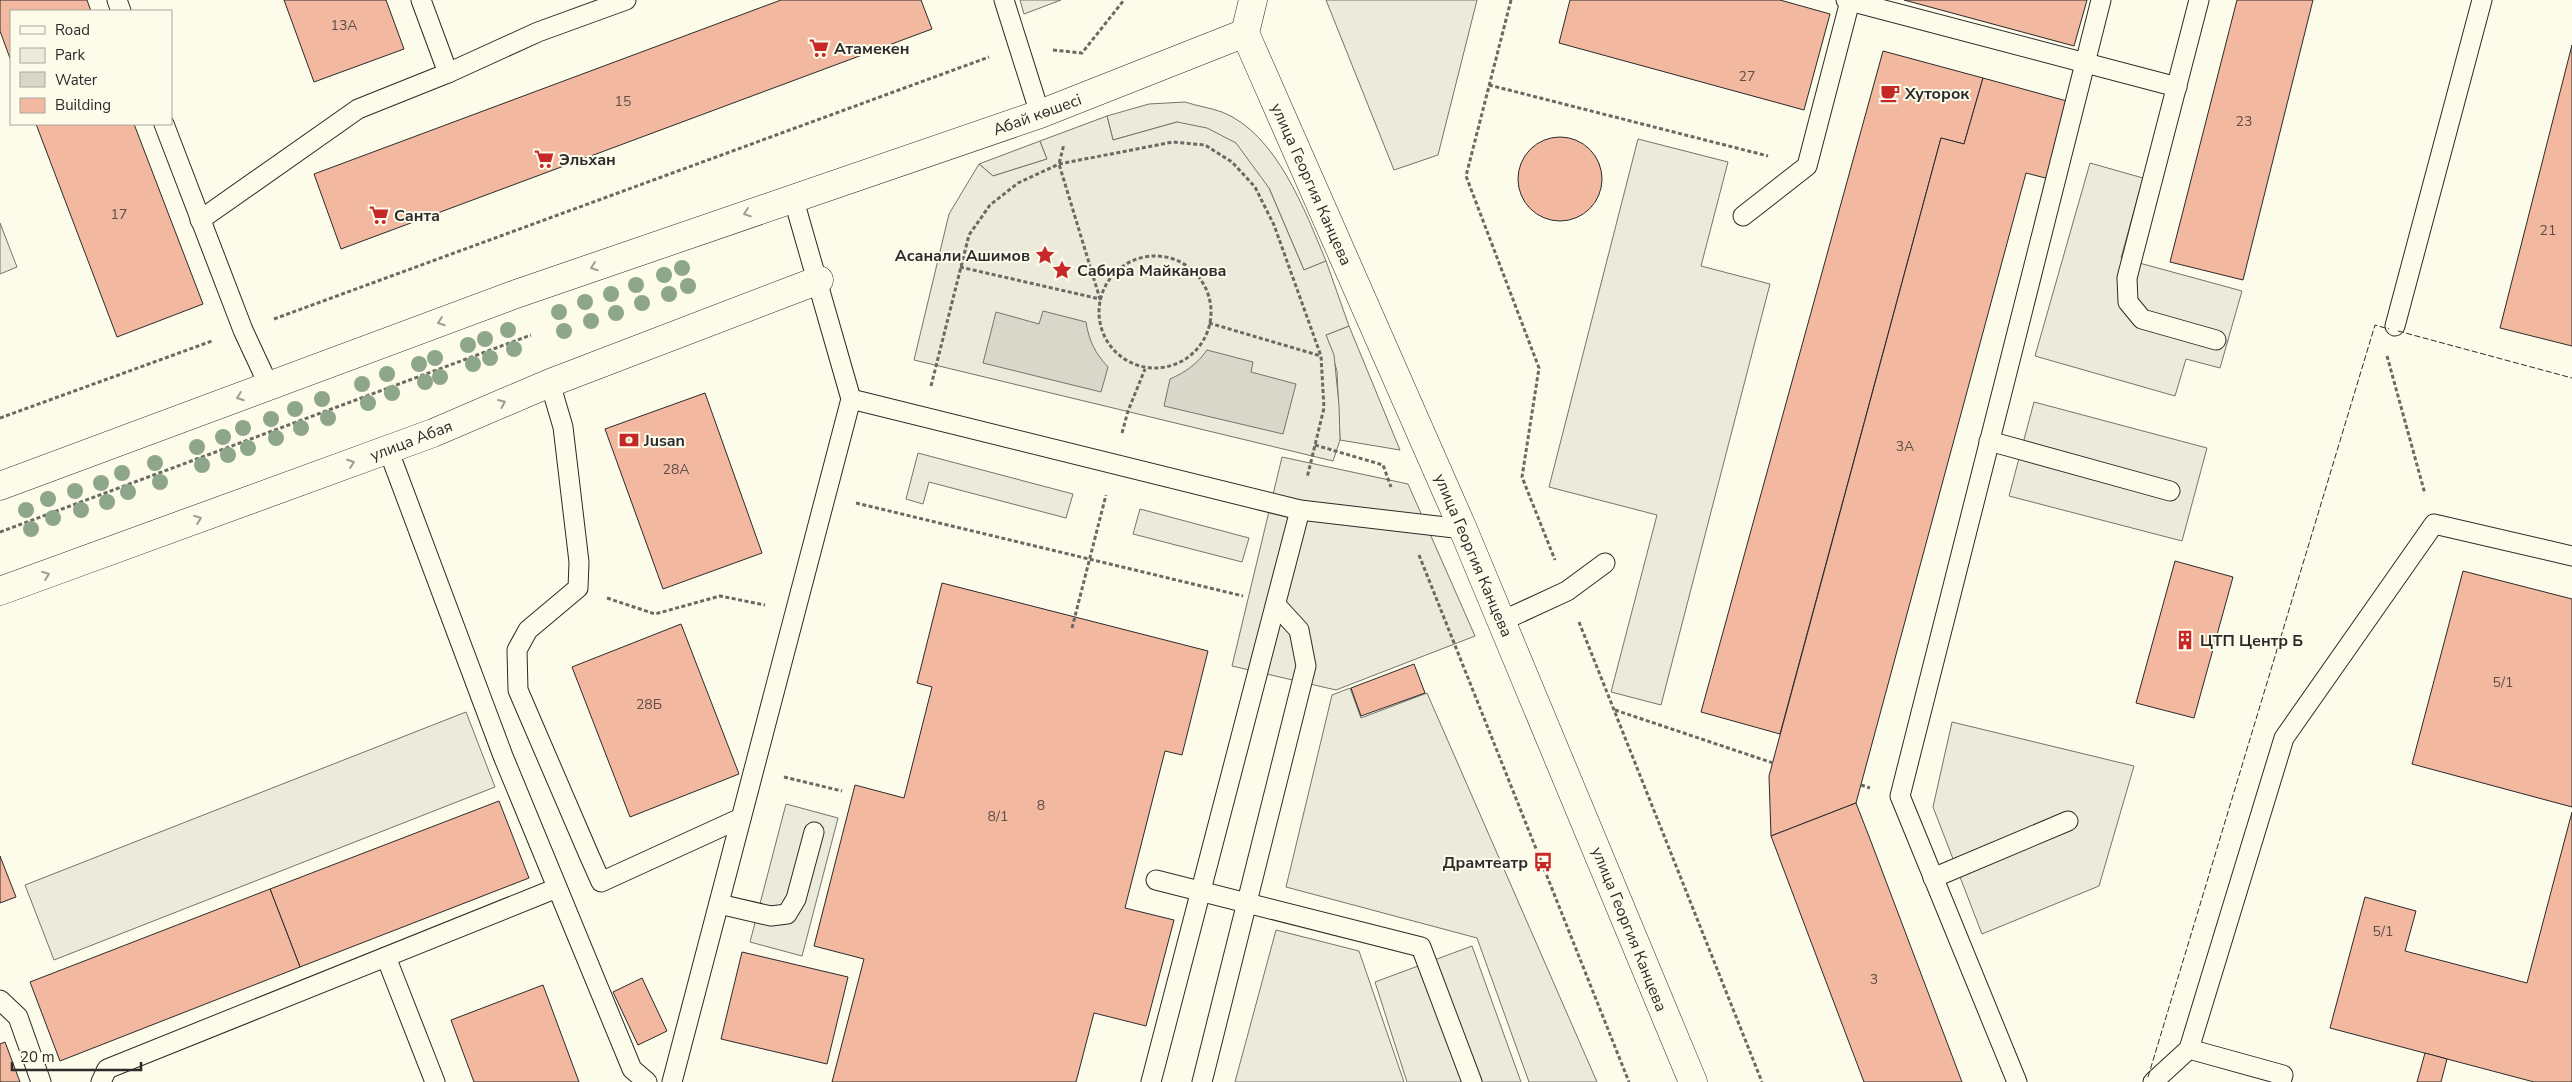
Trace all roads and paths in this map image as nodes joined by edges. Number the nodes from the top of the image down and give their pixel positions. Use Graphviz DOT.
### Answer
graph roads {
  1 [pos="421,0"];
  2 [pos="626,0"];
  3 [pos="1004,0"];
  4 [pos="1124,0"];
  5 [pos="1253,0"];
  6 [pos="2101,0"];
  7 [pos="2199,0"];
  8 [pos="2482,0"];
  9 [pos="1848,1"];
  10 [pos="1245,33"];
  11 [pos="1018,46"];
  12 [pos="2085,64"];
  13 [pos="448,73"];
  14 [pos="1489,85"];
  15 [pos="2177,87"];
  16 [pos="1040,114"];
  17 [pos="164,125"];
  18 [pos="1059,164"];
  19 [pos="1807,166"];
  20 [pos="794,197"];
  21 [pos="1743,216"];
  22 [pos="200,220"];
  23 [pos="960,267"];
  24 [pos="819,280"];
  25 [pos="1100,299"];
  26 [pos="1209,323"];
  27 [pos="2395,326"];
  28 [pos="243,330"];
  29 [pos="531,335"];
  30 [pos="2216,340"];
  31 [pos="1321,356"];
  32 [pos="1145,369"];
  33 [pos="550,383"];
  34 [pos="269,386"];
  35 [pos="851,399"];
  36 [pos="1128,411"];
  37 [pos="924,417"];
  38 [pos="0,418"];
  39 [pos="1989,441"];
  40 [pos="1314,445"];
  41 [pos="388,449"];
  42 [pos="0,486"];
  43 [pos="2170,491"];
  44 [pos="1106,492"];
  45 [pos="828,495"];
  46 [pos="1300,510"];
  47 [pos="1406,523"];
  48 [pos="2434,524"];
  49 [pos="1463,529"];
  50 [pos="0,532"];
  51 [pos="2572,556"];
  52 [pos="1090,559"];
  53 [pos="1605,563"];
  54 [pos="578,588"];
  55 [pos="0,592"];
  56 [pos="1238,595"];
  57 [pos="1276,605"];
  58 [pos="796,611"];
  59 [pos="1502,621"];
  60 [pos="1072,628"];
  61 [pos="1615,710"];
  62 [pos="1772,762"];
  63 [pos="754,770"];
  64 [pos="842,791"];
  65 [pos="741,818"];
  66 [pos="2068,822"];
  67 [pos="814,832"];
  68 [pos="1934,878"];
  69 [pos="1156,880"];
  70 [pos="557,888"];
  71 [pos="1201,891"];
  72 [pos="1247,903"];
  73 [pos="719,904"];
  74 [pos="386,957"];
  75 [pos="0,1000"];
  76 [pos="2189,1049"];
  77 [pos="42,1082"];
  78 [pos="101,1082"];
  79 [pos="435,1082"];
  80 [pos="647,1082"];
  81 [pos="672,1082"];
  82 [pos="1151,1082"];
  83 [pos="1202,1082"];
  84 [pos="1472,1082"];
  85 [pos="1629,1082"];
  86 [pos="1693,1082"];
  87 [pos="2016,1082"];
  88 [pos="2153,1082"];
  89 [pos="2281,1082"];
  1 -- 13 [label="lane"];
  2 -- 13 [label="lane"];
  3 -- 11 [label="lane"];
  4 -- 11 [label="path"];
  5 -- 10 [label="street"];
  6 -- 12 [label="lane"];
  7 -- 15 [label="lane"];
  8 -- 27 [label="lane"];
  9 -- 12 [label="lane"];
  9 -- 19 [label="lane"];
  10 -- 16 [label="street, Абай көшесі"];
  10 -- 49 [label="street, улица Георгия Канцева"];
  11 -- 16 [label="lane"];
  11 -- 28 [label="path"];
  12 -- 15 [label="lane"];
  12 -- 39 [label="lane"];
  13 -- 22 [label="lane"];
  14 -- 19 [label="path"];
  15 -- 30 [label="lane"];
  16 -- 20 [label="street, Абай көшесі"];
  17 -- 22 [label="lane"];
  18 -- 23 [label="path"];
  18 -- 25 [label="path"];
  18 -- 31 [label="path"];
  19 -- 21 [label="lane"];
  20 -- 24 [label="lane"];
  20 -- 34 [label="street, one-way"];
  22 -- 28 [label="lane"];
  23 -- 25 [label="path"];
  23 -- 37 [label="path"];
  24 -- 33 [label="street, улица Абая"];
  24 -- 35 [label="lane"];
  25 -- 26 [label="path"];
  25 -- 32 [label="path"];
  26 -- 31 [label="path"];
  26 -- 32 [label="path"];
  27 -- 48 [label="path"];
  28 -- 34 [label="lane"];
  28 -- 38 [label="path"];
  29 -- 50 [label="path"];
  31 -- 40 [label="path"];
  32 -- 36 [label="path"];
  41 -- 33 [label="street, улица Абая, one-way"];
  33 -- 54 [label="lane"];
  34 -- 42 [label="street, one-way"];
  35 -- 37 [label="lane"];
  35 -- 45 [label="lane"];
  37 -- 46 [label="lane"];
  39 -- 43 [label="lane"];
  39 -- 68 [label="lane"];
  40 -- 46 [label="path"];
  40 -- 47 [label="path"];
  55 -- 41 [label="street, улица Абая, one-way"];
  41 -- 70 [label="lane"];
  44 -- 52 [label="path"];
  45 -- 52 [label="path"];
  45 -- 58 [label="lane"];
  46 -- 47 [label="lane"];
  46 -- 57 [label="lane"];
  47 -- 49 [label="lane"];
  47 -- 85 [label="path"];
  48 -- 51 [label="lane"];
  48 -- 76 [label="lane"];
  49 -- 59 [label="street, улица Георгия Канцева"];
  52 -- 56 [label="path"];
  52 -- 60 [label="path"];
  53 -- 59 [label="lane"];
  54 -- 58 [label="path"];
  54 -- 65 [label="lane"];
  57 -- 71 [label="lane"];
  57 -- 72 [label="lane"];
  58 -- 63 [label="lane"];
  59 -- 86 [label="street, улица Георгия Канцева"];
  61 -- 62 [label="path"];
  63 -- 64 [label="path"];
  63 -- 65 [label="lane"];
  65 -- 73 [label="lane"];
  66 -- 68 [label="lane"];
  67 -- 73 [label="lane"];
  68 -- 87 [label="lane"];
  69 -- 71 [label="lane"];
  70 -- 74 [label="lane"];
  70 -- 80 [label="lane"];
  71 -- 72 [label="lane"];
  71 -- 82 [label="lane"];
  72 -- 83 [label="lane"];
  72 -- 84 [label="lane"];
  73 -- 81 [label="lane"];
  74 -- 78 [label="lane"];
  74 -- 79 [label="lane"];
  75 -- 77 [label="lane"];
  76 -- 88 [label="lane"];
  76 -- 89 [label="lane"];
}
